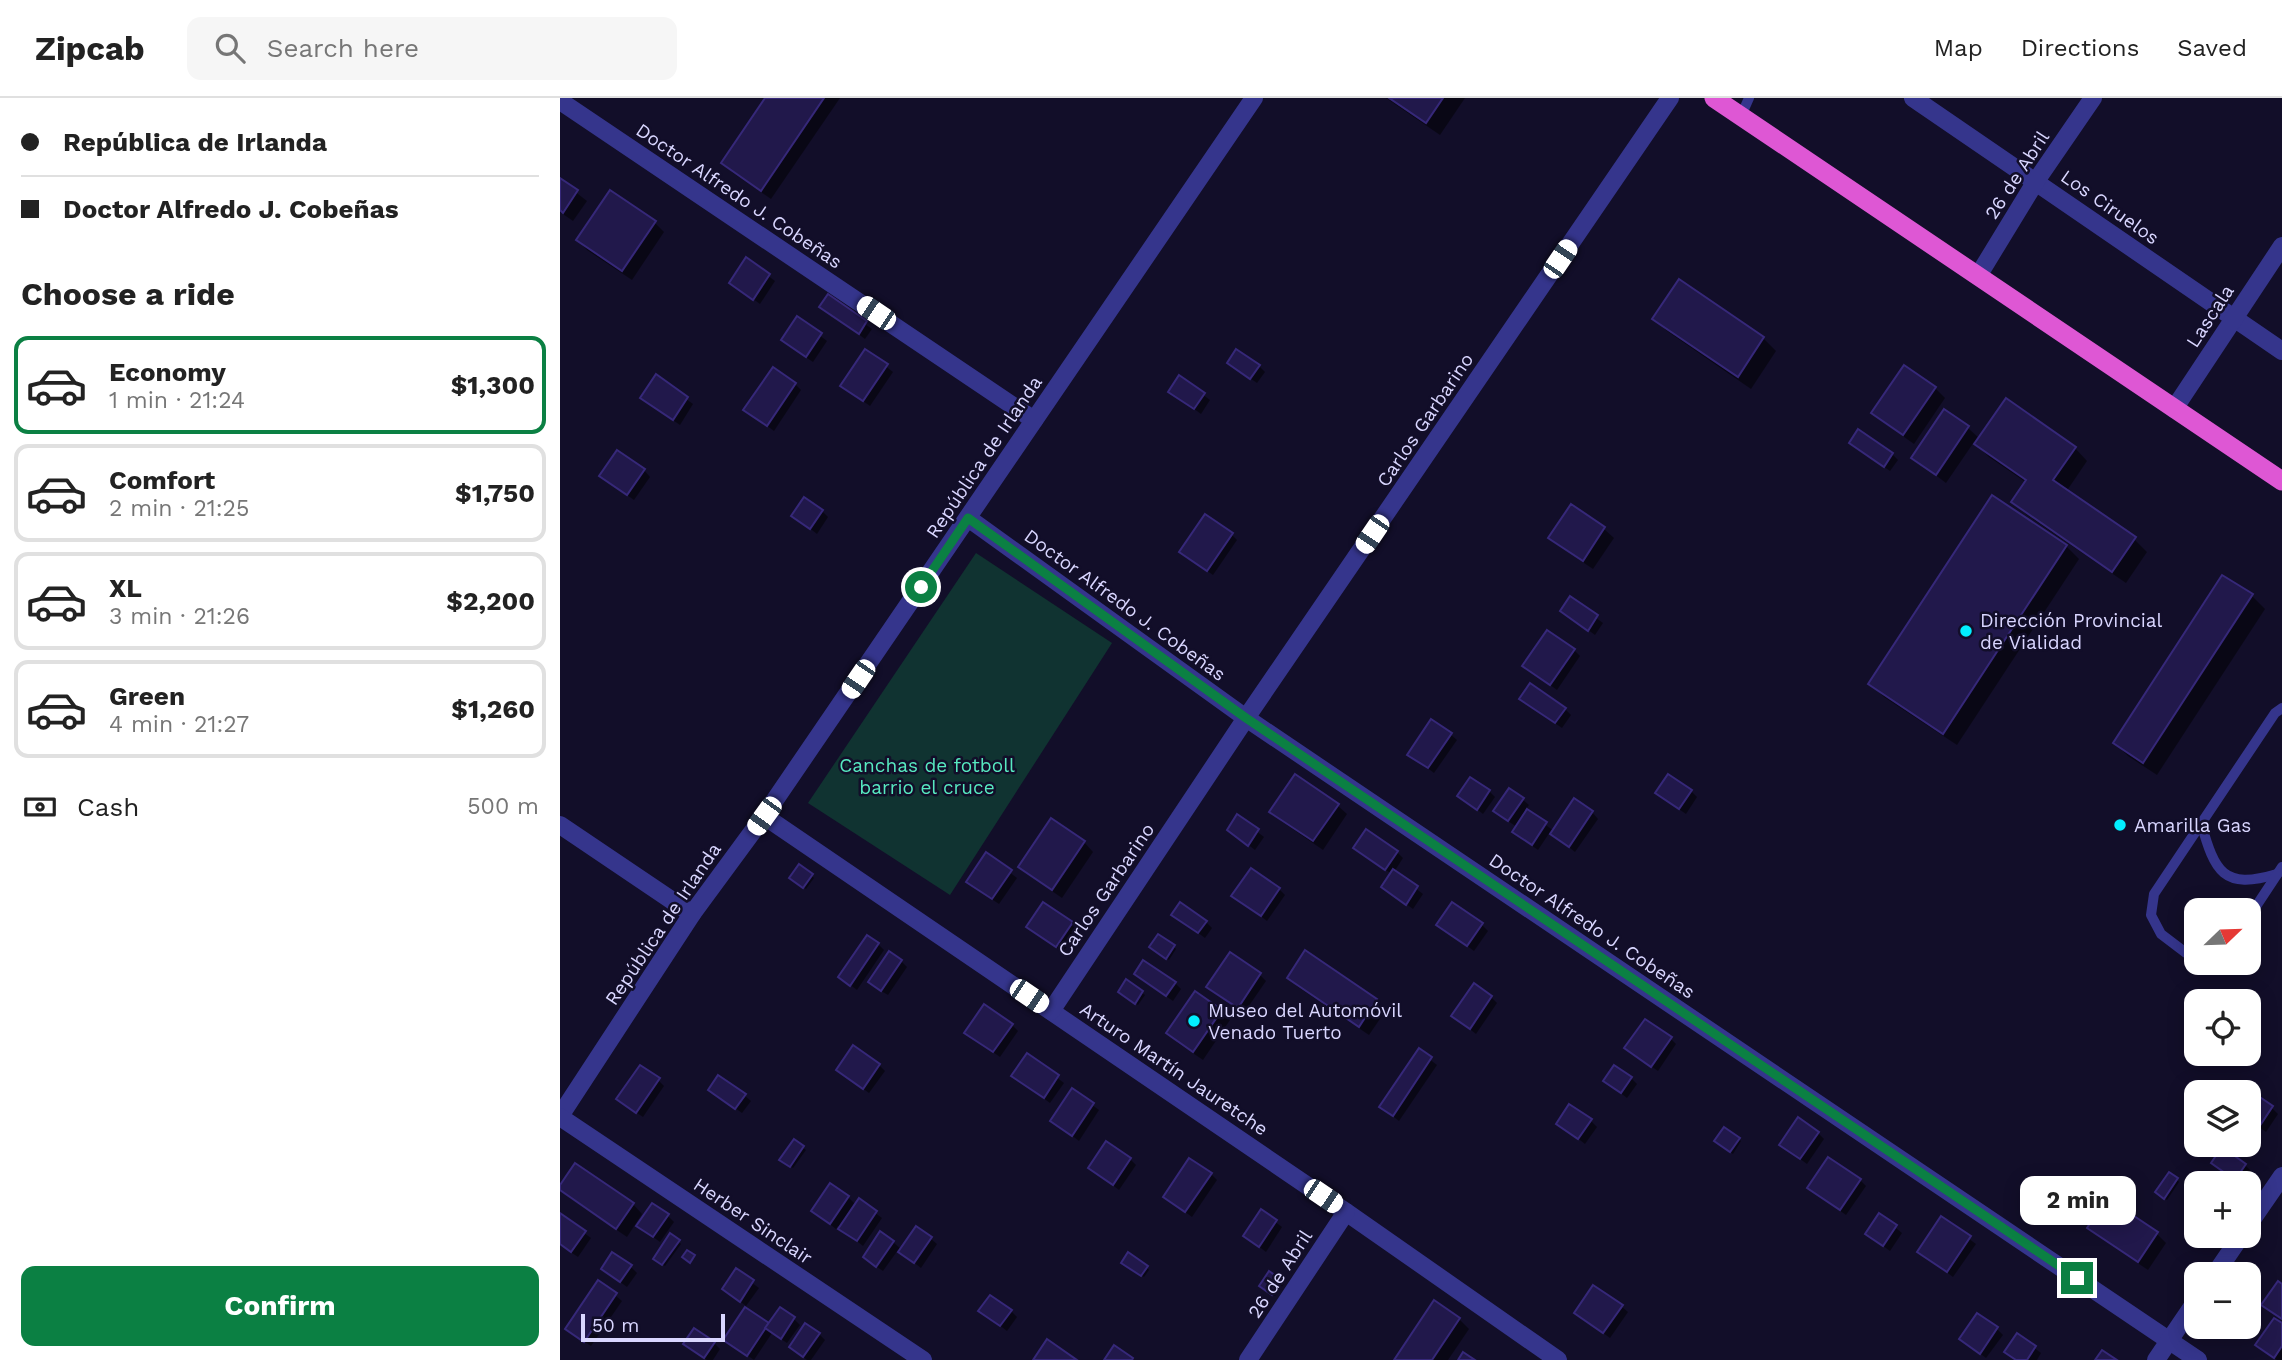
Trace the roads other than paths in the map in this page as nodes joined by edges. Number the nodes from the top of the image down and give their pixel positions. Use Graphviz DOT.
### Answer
graph roads {
  1 [pos="1254,98"];
  2 [pos="1670,98"];
  3 [pos="1714,98"];
  4 [pos="1913,98"];
  5 [pos="2093,98"];
  6 [pos="560,101"];
  7 [pos="1745,107"];
  8 [pos="2036,181"];
  9 [pos="2282,246"];
  10 [pos="1978,276"];
  11 [pos="2233,319"];
  12 [pos="2282,351"];
  13 [pos="2175,409"];
  14 [pos="1034,419"];
  15 [pos="2282,481"];
  16 [pos="968,518"];
  17 [pos="2282,708"];
  18 [pos="1246,718"];
  19 [pos="764,816"];
  20 [pos="2201,823"];
  21 [pos="560,825"];
  22 [pos="2280,870"];
  23 [pos="2261,898"];
  24 [pos="692,914"];
  25 [pos="2184,951"];
  26 [pos="1051,1010"];
  27 [pos="560,1117"];
  28 [pos="2282,1176"];
  29 [pos="2261,1207"];
  30 [pos="1346,1212"];
  31 [pos="2184,1318"];
  32 [pos="2169,1340"];
  33 [pos="923,1360"];
  34 [pos="1248,1360"];
  35 [pos="1558,1360"];
  36 [pos="2156,1360"];
  37 [pos="2199,1360"];
  1 -- 14 [label="street, República de Irlanda"];
  2 -- 18 [label="street, Carlos Garbarino"];
  3 -- 7 [label="highway"];
  4 -- 8 [label="street, Los Ciruelos"];
  5 -- 8 [label="street, 26 de Abril"];
  6 -- 14 [label="street, Doctor Alfredo J. Cobeñas"];
  7 -- 10 [label="highway"];
  8 -- 10 [label="street, 26 de Abril"];
  8 -- 11 [label="street, Los Ciruelos"];
  9 -- 11 [label="street, Lascala"];
  10 -- 13 [label="highway"];
  11 -- 12 [label="street, Los Ciruelos"];
  11 -- 13 [label="street, Lascala"];
  13 -- 15 [label="highway"];
  14 -- 16 [label="street, República de Irlanda"];
  16 -- 18 [label="street, Doctor Alfredo J. Cobeñas"];
  16 -- 19 [label="street, República de Irlanda"];
  17 -- 20 [label="lane"];
  18 -- 26 [label="street, Carlos Garbarino"];
  18 -- 32 [label="street, Doctor Alfredo J. Cobeñas"];
  19 -- 24 [label="street, República de Irlanda"];
  19 -- 26 [label="street, Arturo Martín Jauretche"];
  20 -- 22 [label="lane"];
  20 -- 25 [label="lane"];
  21 -- 24 [label="street"];
  22 -- 23 [label="lane"];
  24 -- 27 [label="street, República de Irlanda"];
  26 -- 30 [label="street, Arturo Martín Jauretche"];
  27 -- 33 [label="street, Herber Sinclair"];
  28 -- 29 [label="street"];
  30 -- 34 [label="street, 26 de Abril"];
  30 -- 35 [label="street, Arturo Martín Jauretche"];
  31 -- 32 [label="street"];
  32 -- 36 [label="street"];
  32 -- 37 [label="street, Doctor Alfredo J. Cobeñas"];
}
